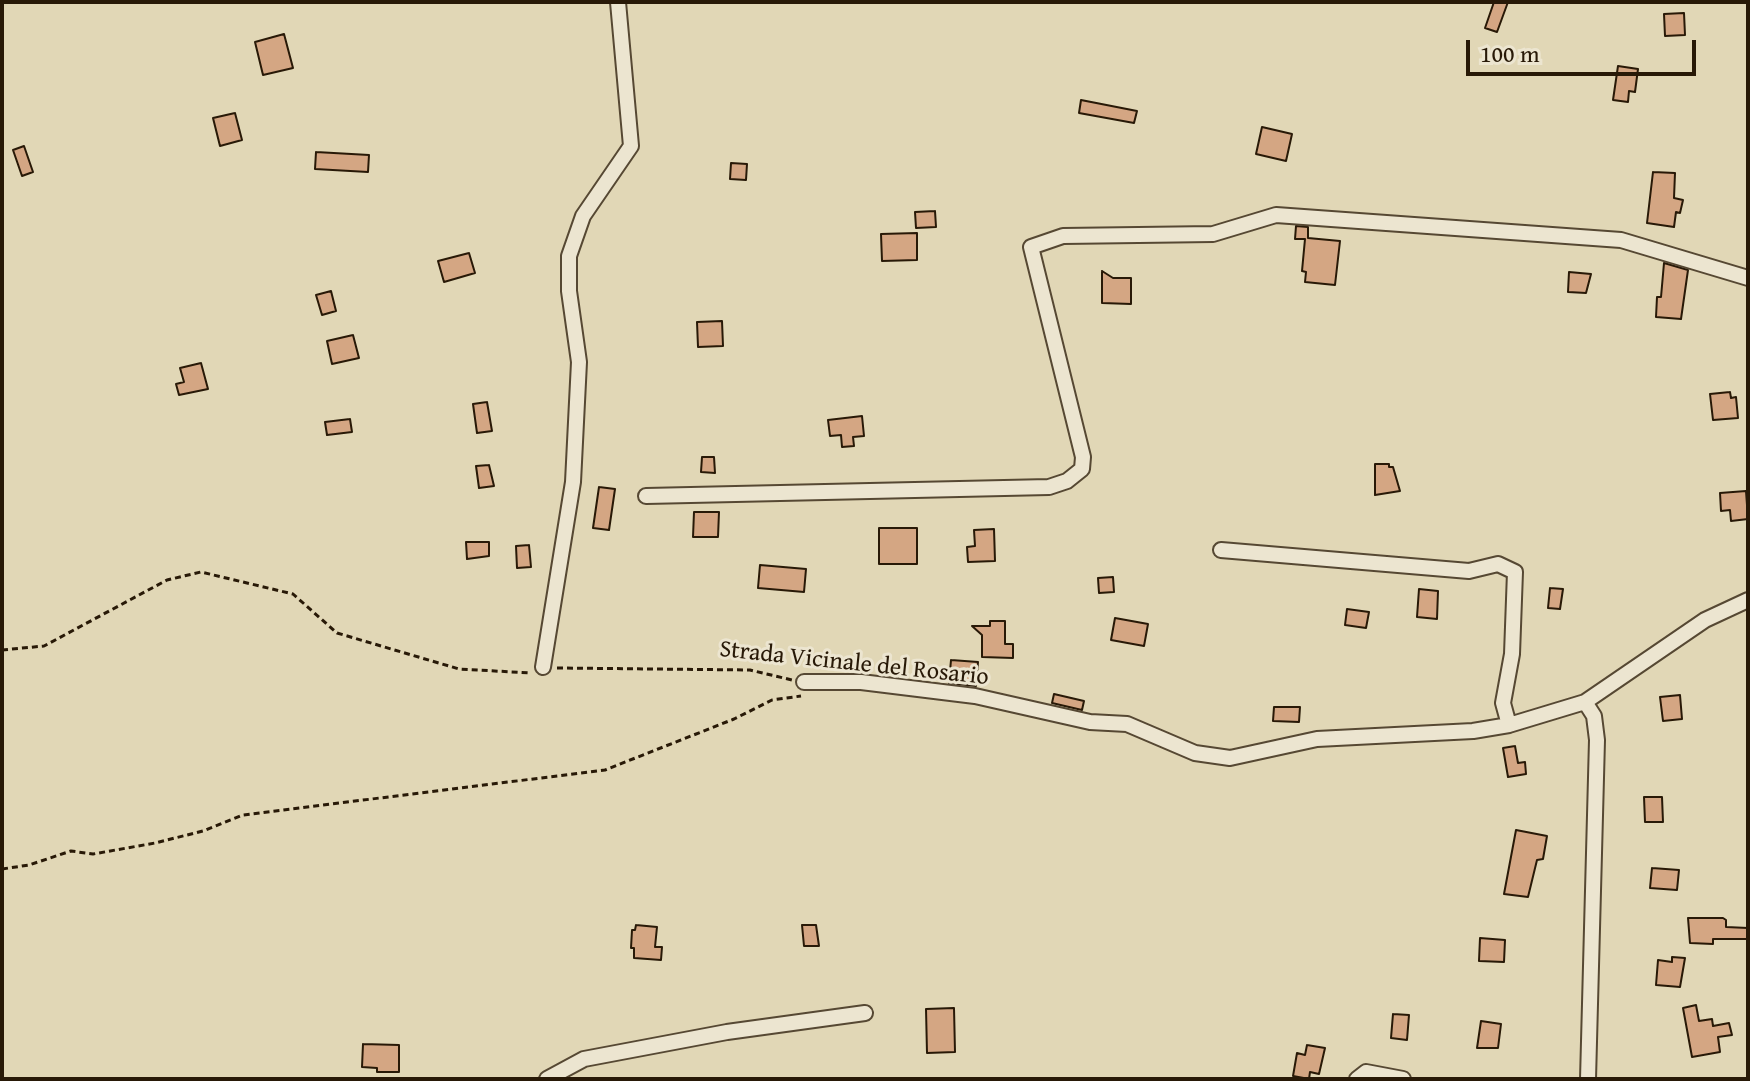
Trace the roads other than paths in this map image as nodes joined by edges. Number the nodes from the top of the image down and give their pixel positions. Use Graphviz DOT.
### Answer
graph roads {
  1 [pos="618,2"];
  2 [pos="1748,278"];
  3 [pos="646,496"];
  4 [pos="1221,550"];
  5 [pos="1748,600"];
  6 [pos="543,667"];
  7 [pos="808,688"];
  8 [pos="1585,702"];
  9 [pos="1509,725"];
  10 [pos="865,1013"];
  11 [pos="547,1079"];
  12 [pos="1357,1079"];
  13 [pos="1403,1079"];
  14 [pos="1588,1079"];
  1 -- 6 [label="street"];
  2 -- 3 [label="street"];
  4 -- 9 [label="street"];
  5 -- 8 [label="street, Strada Vicinale del Rosario"];
  7 -- 9 [label="street, Strada Vicinale del Rosario"];
  8 -- 9 [label="street, Strada Vicinale del Rosario"];
  8 -- 14 [label="street"];
  10 -- 11 [label="street"];
  12 -- 13 [label="street"];
}
